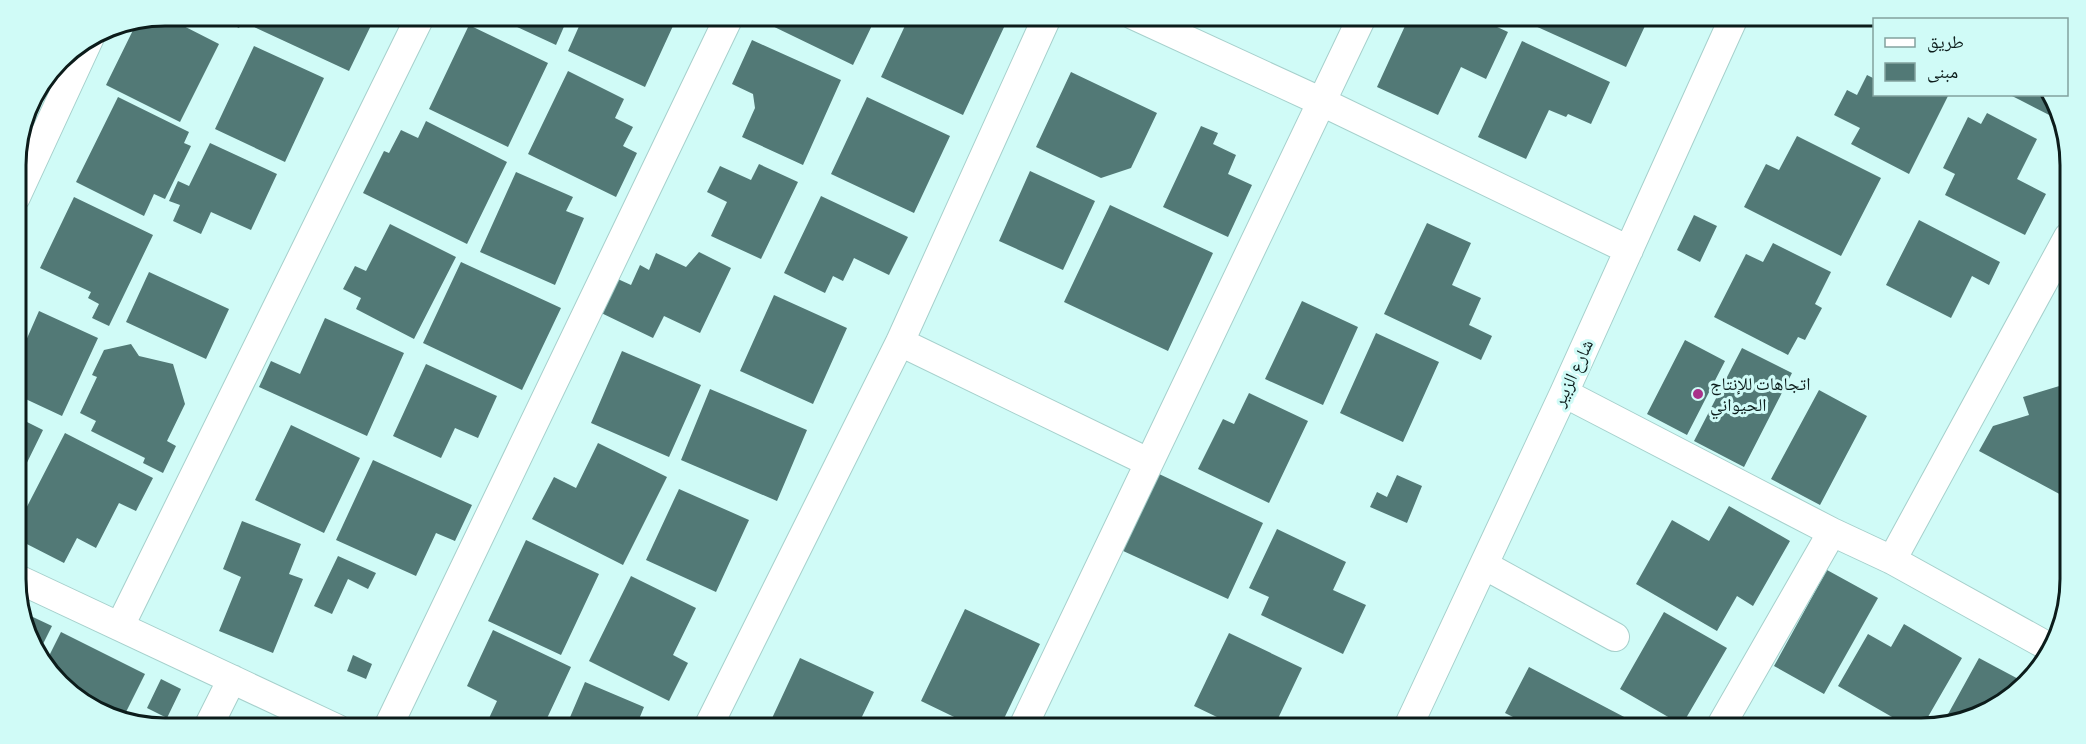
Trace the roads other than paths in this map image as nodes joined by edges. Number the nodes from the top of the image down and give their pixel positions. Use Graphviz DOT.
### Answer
graph roads {
  1 [pos="416,26"];
  2 [pos="725,26"];
  3 [pos="1043,26"];
  4 [pos="1157,26"];
  5 [pos="1358,26"];
  6 [pos="1730,26"];
  7 [pos="83,52"];
  8 [pos="1322,102"];
  9 [pos="26,175"];
  10 [pos="1629,250"];
  11 [pos="2060,252"];
  12 [pos="900,342"];
  13 [pos="1564,393"];
  14 [pos="1148,462"];
  15 [pos="1832,532"];
  16 [pos="1892,560"];
  17 [pos="1484,565"];
  18 [pos="26,583"];
  19 [pos="120,626"];
  20 [pos="1616,637"];
  21 [pos="2044,644"];
  22 [pos="232,679"];
  23 [pos="212,718"];
  24 [pos="315,718"];
  25 [pos="392,718"];
  26 [pos="712,718"];
  27 [pos="1027,718"];
  28 [pos="1412,718"];
  29 [pos="1725,718"];
  1 -- 19 [label="street"];
  2 -- 25 [label="street"];
  3 -- 12 [label="street"];
  4 -- 8 [label="street"];
  5 -- 8 [label="street"];
  6 -- 10 [label="street, شارع الزبير"];
  7 -- 9 [label="street"];
  8 -- 10 [label="street"];
  8 -- 14 [label="street"];
  10 -- 13 [label="street, شارع الزبير"];
  11 -- 16 [label="street"];
  12 -- 14 [label="street"];
  12 -- 26 [label="street"];
  13 -- 15 [label="street"];
  13 -- 17 [label="street, شارع الزبير"];
  14 -- 27 [label="street"];
  15 -- 16 [label="street"];
  15 -- 29 [label="street"];
  16 -- 21 [label="street"];
  17 -- 20 [label="street"];
  17 -- 28 [label="street, شارع الزبير"];
  18 -- 19 [label="street"];
  19 -- 22 [label="street"];
  22 -- 23 [label="street"];
  22 -- 24 [label="street"];
}
